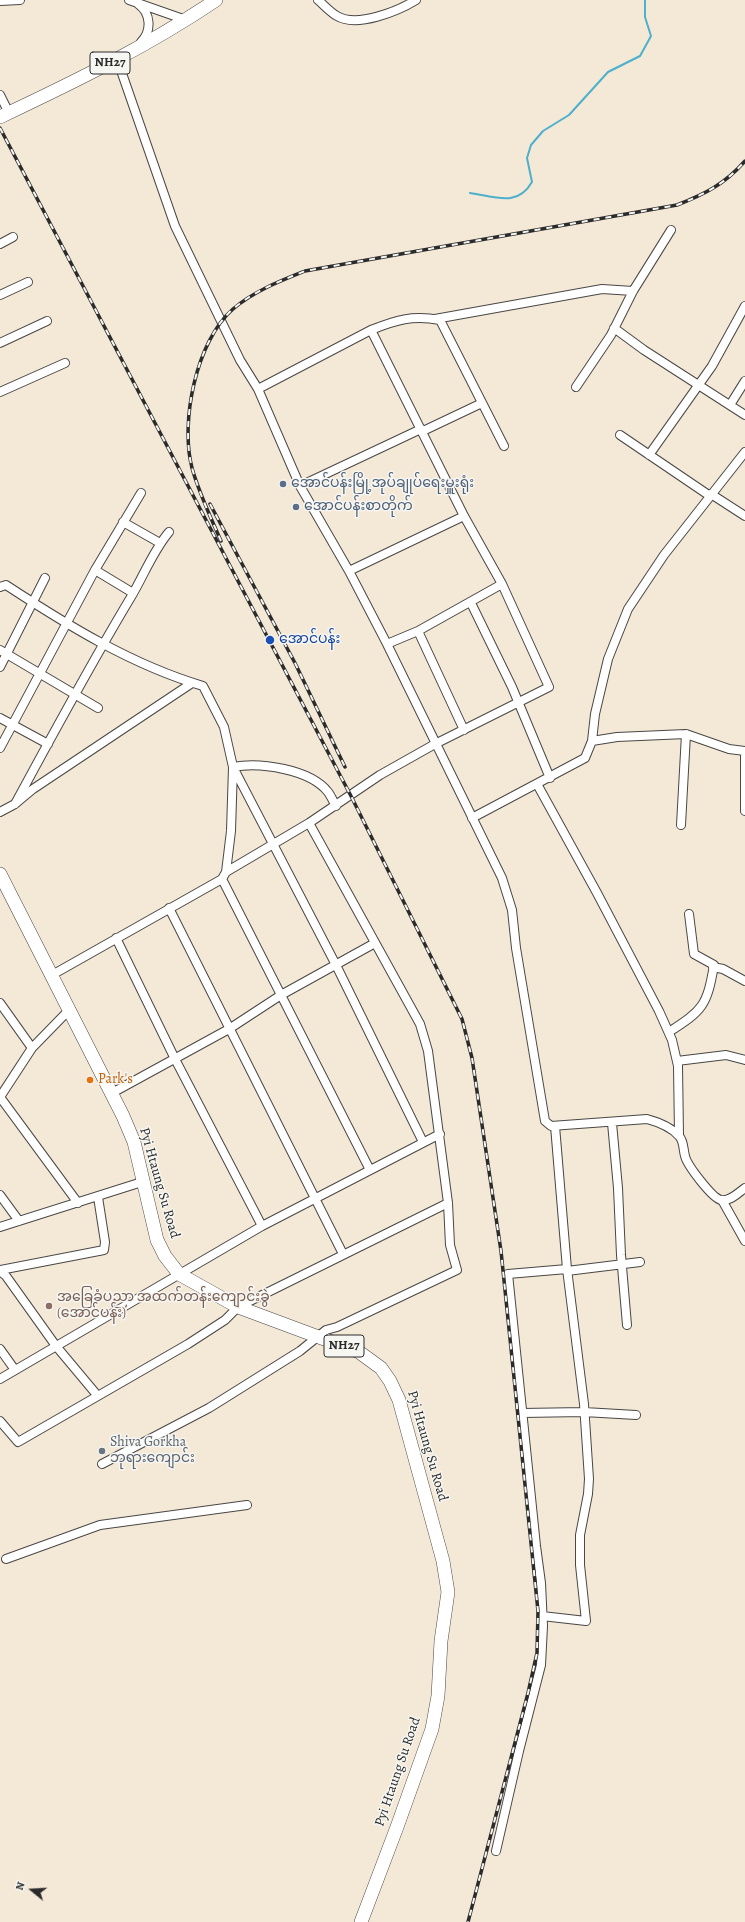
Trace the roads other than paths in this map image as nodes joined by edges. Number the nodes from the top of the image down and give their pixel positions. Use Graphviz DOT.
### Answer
graph roads {
  1 [pos="20,0"];
  2 [pos="216,0"];
  3 [pos="318,0"];
  4 [pos="416,0"];
  5 [pos="0,1"];
  6 [pos="132,1"];
  7 [pos="186,20"];
  8 [pos="135,49"];
  9 [pos="117,59"];
  10 [pos="0,95"];
  11 [pos="4,115"];
  12 [pos="671,230"];
  13 [pos="12,237"];
  14 [pos="0,244"];
  15 [pos="28,282"];
  16 [pos="633,291"];
  17 [pos="0,295"];
  18 [pos="745,306"];
  19 [pos="435,319"];
  20 [pos="47,321"];
  21 [pos="614,328"];
  22 [pos="371,330"];
  23 [pos="0,343"];
  24 [pos="65,363"];
  25 [pos="745,380"];
  26 [pos="698,385"];
  27 [pos="576,387"];
  28 [pos="258,390"];
  29 [pos="0,392"];
  30 [pos="482,403"];
  31 [pos="730,405"];
  32 [pos="745,415"];
  33 [pos="422,430"];
  34 [pos="620,435"];
  35 [pos="504,446"];
  36 [pos="745,452"];
  37 [pos="649,455"];
  38 [pos="300,486"];
  39 [pos="141,493"];
  40 [pos="711,495"];
  41 [pos="464,516"];
  42 [pos="745,516"];
  43 [pos="123,522"];
  44 [pos="169,532"];
  45 [pos="160,543"];
  46 [pos="95,570"];
  47 [pos="349,571"];
  48 [pos="45,578"];
  49 [pos="502,584"];
  50 [pos="0,587"];
  51 [pos="133,593"];
  52 [pos="33,602"];
  53 [pos="471,603"];
  54 [pos="68,623"];
  55 [pos="418,631"];
  56 [pos="103,643"];
  57 [pos="387,644"];
  58 [pos="3,652"];
  59 [pos="0,667"];
  60 [pos="40,673"];
  61 [pos="192,683"];
  62 [pos="73,694"];
  63 [pos="519,703"];
  64 [pos="98,708"];
  65 [pos="0,718"];
  66 [pos="12,725"];
  67 [pos="464,730"];
  68 [pos="686,734"];
  69 [pos="592,741"];
  70 [pos="48,744"];
  71 [pos="435,744"];
  72 [pos="0,748"];
  73 [pos="745,751"];
  74 [pos="233,767"];
  75 [pos="550,778"];
  76 [pos="537,784"];
  77 [pos="15,804"];
  78 [pos="336,806"];
  79 [pos="745,811"];
  80 [pos="0,812"];
  81 [pos="472,818"];
  82 [pos="309,823"];
  83 [pos="681,825"];
  84 [pos="274,846"];
  85 [pos="0,874"];
  86 [pos="224,876"];
  87 [pos="168,908"];
  88 [pos="689,914"];
  89 [pos="116,938"];
  90 [pos="376,943"];
  91 [pos="336,965"];
  92 [pos="714,967"];
  93 [pos="52,975"];
  94 [pos="745,981"];
  95 [pos="281,995"];
  96 [pos="0,1003"];
  97 [pos="70,1009"];
  98 [pos="229,1029"];
  99 [pos="669,1032"];
  100 [pos="32,1048"];
  101 [pos="175,1060"];
  102 [pos="745,1060"];
  103 [pos="677,1061"];
  104 [pos="112,1092"];
  105 [pos="0,1097"];
  106 [pos="612,1123"];
  107 [pos="555,1126"];
  108 [pos="440,1134"];
  109 [pos="678,1135"];
  110 [pos="423,1142"];
  111 [pos="370,1170"];
  112 [pos="142,1182"];
  113 [pos="745,1188"];
  114 [pos="0,1195"];
  115 [pos="98,1197"];
  116 [pos="315,1198"];
  117 [pos="722,1200"];
  118 [pos="78,1203"];
  119 [pos="448,1203"];
  120 [pos="19,1221"];
  121 [pos="262,1226"];
  122 [pos="0,1227"];
  123 [pos="745,1241"];
  124 [pos="343,1254"];
  125 [pos="640,1262"];
  126 [pos="622,1264"];
  127 [pos="567,1270"];
  128 [pos="1,1274"];
  129 [pos="179,1274"];
  130 [pos="238,1307"];
  131 [pos="627,1325"];
  132 [pos="318,1338"];
  133 [pos="56,1346"];
  134 [pos="0,1349"];
  135 [pos="15,1370"];
  136 [pos="0,1379"];
  137 [pos="97,1395"];
  138 [pos="584,1412"];
  139 [pos="522,1413"];
  140 [pos="636,1414"];
  141 [pos="0,1421"];
  142 [pos="102,1464"];
  143 [pos="247,1505"];
  144 [pos="6,1559"];
  145 [pos="542,1616"];
  146 [pos="496,1851"];
  147 [pos="361,1922"];
  1 -- 5 [label="street"];
  2 -- 7 [label="highway, NH27"];
  3 -- 4 [label="street"];
  6 -- 7 [label="street"];
  6 -- 8 [label="street"];
  7 -- 8 [label="highway, NH27"];
  8 -- 9 [label="highway, NH27"];
  9 -- 11 [label="highway, NH27"];
  9 -- 28 [label="street"];
  10 -- 11 [label="street"];
  12 -- 16 [label="street"];
  13 -- 14 [label="street"];
  15 -- 17 [label="street"];
  16 -- 19 [label="street"];
  16 -- 21 [label="street"];
  18 -- 26 [label="street"];
  19 -- 22 [label="street"];
  19 -- 30 [label="street"];
  20 -- 23 [label="street"];
  21 -- 26 [label="street"];
  21 -- 27 [label="street"];
  22 -- 28 [label="street"];
  22 -- 33 [label="street"];
  24 -- 29 [label="street"];
  25 -- 31 [label="street"];
  26 -- 31 [label="street"];
  26 -- 37 [label="street"];
  28 -- 38 [label="street"];
  30 -- 33 [label="street"];
  30 -- 35 [label="street"];
  31 -- 32 [label="street"];
  33 -- 38 [label="street"];
  33 -- 41 [label="street"];
  34 -- 37 [label="street"];
  36 -- 40 [label="street"];
  37 -- 40 [label="street"];
  38 -- 47 [label="street"];
  39 -- 43 [label="street"];
  40 -- 42 [label="street"];
  40 -- 69 [label="street"];
  41 -- 47 [label="street"];
  41 -- 49 [label="street"];
  43 -- 45 [label="street"];
  43 -- 46 [label="street"];
  44 -- 45 [label="street"];
  45 -- 51 [label="street"];
  46 -- 51 [label="street"];
  46 -- 54 [label="street"];
  47 -- 57 [label="street"];
  48 -- 52 [label="street"];
  49 -- 53 [label="street"];
  49 -- 63 [label="street"];
  50 -- 52 [label="street"];
  51 -- 56 [label="street"];
  52 -- 54 [label="street"];
  52 -- 58 [label="street"];
  53 -- 55 [label="street"];
  53 -- 63 [label="street"];
  54 -- 56 [label="street"];
  54 -- 60 [label="street"];
  55 -- 57 [label="street"];
  55 -- 67 [label="street"];
  56 -- 61 [label="street"];
  56 -- 62 [label="street"];
  57 -- 71 [label="street"];
  58 -- 59 [label="street"];
  58 -- 60 [label="street"];
  60 -- 62 [label="street"];
  60 -- 66 [label="street"];
  61 -- 74 [label="street"];
  61 -- 77 [label="street"];
  62 -- 64 [label="street"];
  62 -- 70 [label="street"];
  63 -- 67 [label="street"];
  63 -- 75 [label="street"];
  65 -- 66 [label="street"];
  66 -- 70 [label="street"];
  66 -- 72 [label="street"];
  67 -- 71 [label="street"];
  68 -- 69 [label="street"];
  68 -- 73 [label="street"];
  68 -- 83 [label="street"];
  69 -- 75 [label="street"];
  70 -- 77 [label="street"];
  71 -- 78 [label="street"];
  71 -- 81 [label="street"];
  73 -- 79 [label="street"];
  74 -- 78 [label="street"];
  74 -- 84 [label="street"];
  74 -- 86 [label="street"];
  75 -- 76 [label="street"];
  76 -- 81 [label="street"];
  76 -- 99 [label="street"];
  77 -- 80 [label="street"];
  78 -- 82 [label="street"];
  81 -- 107 [label="street"];
  82 -- 84 [label="street"];
  82 -- 90 [label="street"];
  84 -- 86 [label="street"];
  84 -- 91 [label="street"];
  85 -- 93 [label="highway, Pyi Htaung Su Road / NH27"];
  86 -- 87 [label="street"];
  86 -- 95 [label="street"];
  87 -- 89 [label="street"];
  87 -- 98 [label="street"];
  88 -- 92 [label="street"];
  89 -- 93 [label="street"];
  89 -- 101 [label="street"];
  90 -- 91 [label="street"];
  90 -- 108 [label="street"];
  91 -- 95 [label="street"];
  91 -- 110 [label="street"];
  92 -- 94 [label="street"];
  92 -- 99 [label="street"];
  93 -- 97 [label="highway, Pyi Htaung Su Road / NH27"];
  95 -- 98 [label="street"];
  95 -- 111 [label="street"];
  96 -- 100 [label="street"];
  97 -- 100 [label="street"];
  97 -- 104 [label="highway, Pyi Htaung Su Road / NH27"];
  98 -- 101 [label="street"];
  98 -- 116 [label="street"];
  99 -- 103 [label="street"];
  100 -- 105 [label="street"];
  101 -- 104 [label="street"];
  101 -- 121 [label="street"];
  102 -- 103 [label="street"];
  103 -- 109 [label="street"];
  104 -- 112 [label="highway, Pyi Htaung Su Road / NH27"];
  105 -- 118 [label="street"];
  106 -- 107 [label="street"];
  106 -- 109 [label="street"];
  106 -- 126 [label="street"];
  107 -- 127 [label="street"];
  108 -- 110 [label="street"];
  108 -- 119 [label="street"];
  109 -- 117 [label="street"];
  110 -- 111 [label="street"];
  111 -- 116 [label="street"];
  112 -- 115 [label="street"];
  112 -- 129 [label="highway, Pyi Htaung Su Road / NH27"];
  113 -- 117 [label="street"];
  114 -- 120 [label="street"];
  115 -- 118 [label="street"];
  115 -- 128 [label="street"];
  116 -- 121 [label="street"];
  116 -- 124 [label="street"];
  117 -- 123 [label="street"];
  118 -- 120 [label="street"];
  119 -- 124 [label="street"];
  119 -- 132 [label="street"];
  120 -- 122 [label="street"];
  121 -- 129 [label="street"];
  124 -- 130 [label="street"];
  125 -- 126 [label="street"];
  126 -- 127 [label="street"];
  126 -- 131 [label="street"];
  127 -- 138 [label="street"];
  127 -- 139 [label="street"];
  128 -- 133 [label="street"];
  129 -- 130 [label="highway, Pyi Htaung Su Road / NH27"];
  129 -- 133 [label="street"];
  130 -- 132 [label="highway, Pyi Htaung Su Road / NH27"];
  130 -- 137 [label="street"];
  132 -- 142 [label="street"];
  132 -- 147 [label="highway, Pyi Htaung Su Road / NH27"];
  133 -- 135 [label="street"];
  133 -- 137 [label="street"];
  134 -- 135 [label="street"];
  135 -- 136 [label="street"];
  137 -- 141 [label="street"];
  138 -- 139 [label="street"];
  138 -- 140 [label="street"];
  138 -- 145 [label="street"];
  139 -- 145 [label="street"];
  143 -- 144 [label="street"];
  145 -- 146 [label="street"];
}
